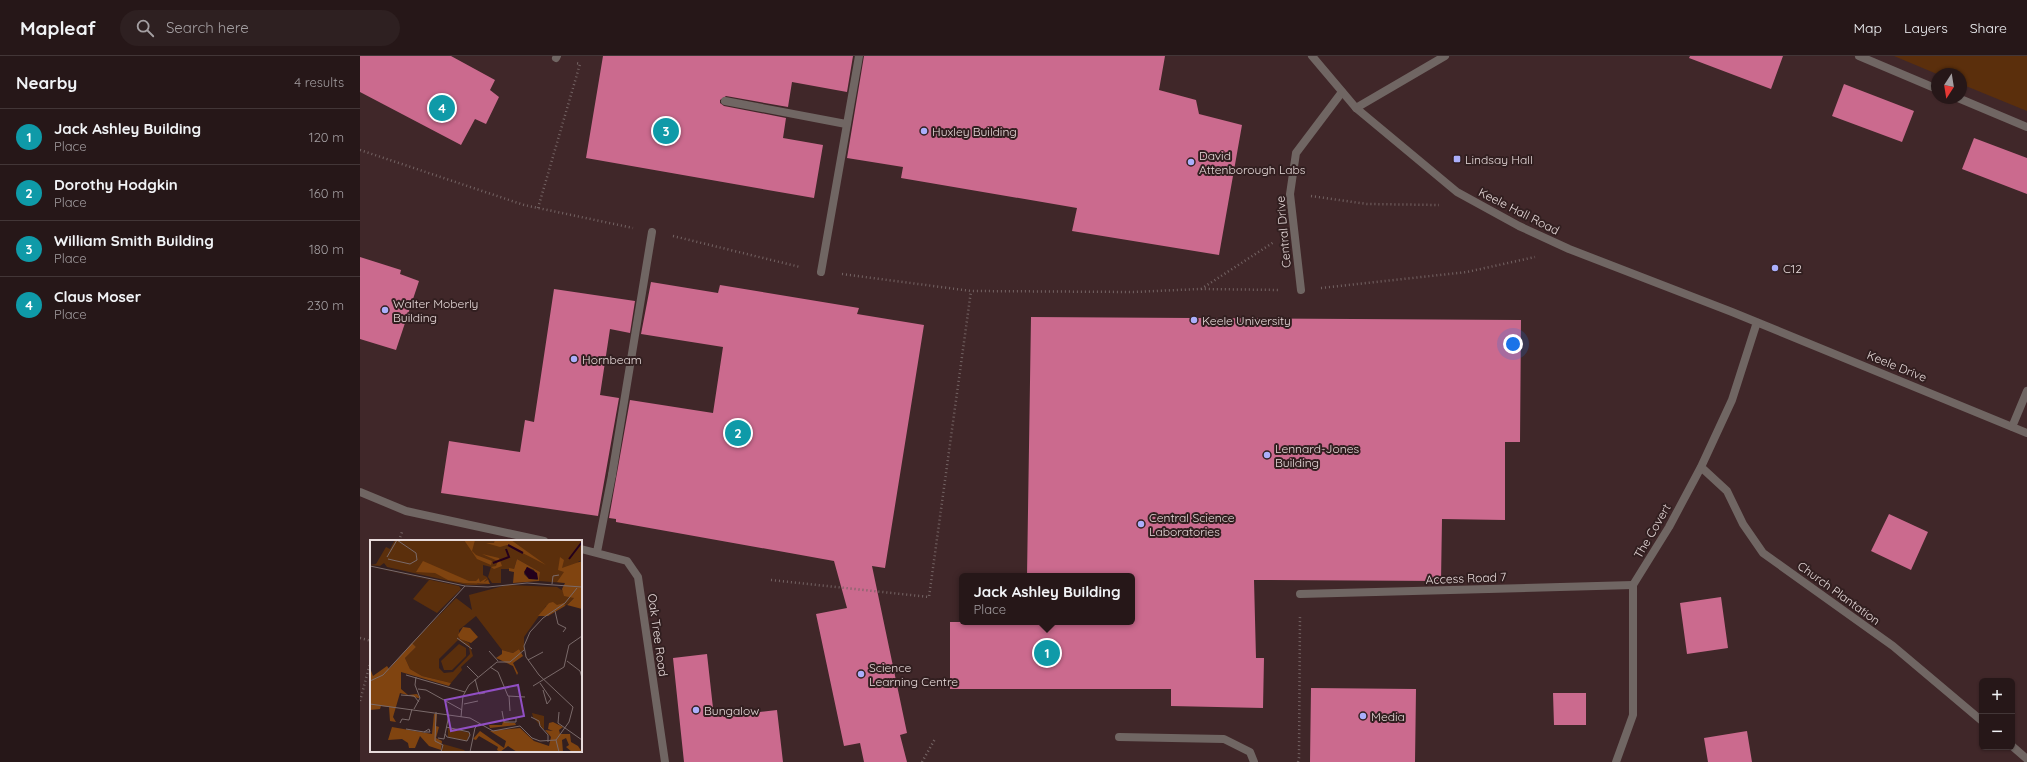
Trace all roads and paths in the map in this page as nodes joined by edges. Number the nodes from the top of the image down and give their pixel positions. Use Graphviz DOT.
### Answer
graph roads {
  1 [pos="859,56"];
  2 [pos="1312,56"];
  3 [pos="1445,56"];
  4 [pos="1859,56"];
  5 [pos="557,57"];
  6 [pos="1931,86"];
  7 [pos="1342,92"];
  8 [pos="725,101"];
  9 [pos="1967,102"];
  10 [pos="1356,108"];
  11 [pos="846,124"];
  12 [pos="2027,127"];
  13 [pos="1290,194"];
  14 [pos="1444,205"];
  15 [pos="538,208"];
  16 [pos="1294,230"];
  17 [pos="652,232"];
  18 [pos="1569,249"];
  19 [pos="821,272"];
  20 [pos="1200,289"];
  21 [pos="1301,290"];
  22 [pos="971,291"];
  23 [pos="1757,322"];
  24 [pos="2027,391"];
  25 [pos="2012,427"];
  26 [pos="2027,433"];
  27 [pos="1701,467"];
  28 [pos="360,492"];
  29 [pos="539,540"];
  30 [pos="582,549"];
  31 [pos="597,552"];
  32 [pos="771,580"];
  33 [pos="1634,585"];
  34 [pos="1300,594"];
  35 [pos="360,638"];
  36 [pos="370,641"];
  37 [pos="370,664"];
  38 [pos="360,701"];
  39 [pos="1979,718"];
  40 [pos="1120,737"];
  41 [pos="935,739"];
  42 [pos="2015,749"];
  43 [pos="2027,759"];
  44 [pos="665,762"];
  45 [pos="922,762"];
  46 [pos="1254,762"];
  47 [pos="1298,762"];
  48 [pos="1616,762"];
  1 -- 11 [label="street"];
  2 -- 7 [label="street, Keele Hall Road"];
  3 -- 10 [label="street"];
  4 -- 6 [label="street"];
  5 -- 15 [label="path"];
  7 -- 10 [label="street, Keele Hall Road"];
  7 -- 13 [label="street, Central Drive"];
  8 -- 11 [label="street"];
  9 -- 12 [label="street"];
  10 -- 18 [label="street, Keele Hall Road"];
  11 -- 19 [label="street"];
  13 -- 14 [label="path"];
  13 -- 16 [label="street, Central Drive"];
  16 -- 20 [label="path"];
  16 -- 21 [label="street, Central Drive"];
  17 -- 31 [label="street"];
  18 -- 21 [label="path"];
  18 -- 23 [label="street, Keele Hall Road"];
  22 -- 32 [label="path"];
  23 -- 25 [label="street, Keele Drive"];
  23 -- 27 [label="street, The Covert"];
  24 -- 25 [label="street"];
  25 -- 26 [label="street, Keele Drive"];
  27 -- 33 [label="street, The Covert"];
  27 -- 39 [label="street, Church Plantation"];
  28 -- 29 [label="street"];
  30 -- 31 [label="street, Oak Tree Road"];
  31 -- 44 [label="street, Oak Tree Road"];
  33 -- 34 [label="street, Access Road 7"];
  33 -- 48 [label="street"];
  34 -- 47 [label="path"];
  35 -- 36 [label="path"];
  37 -- 38 [label="path"];
  40 -- 46 [label="street"];
  41 -- 45 [label="path"];
  42 -- 43 [label="street"];
}
